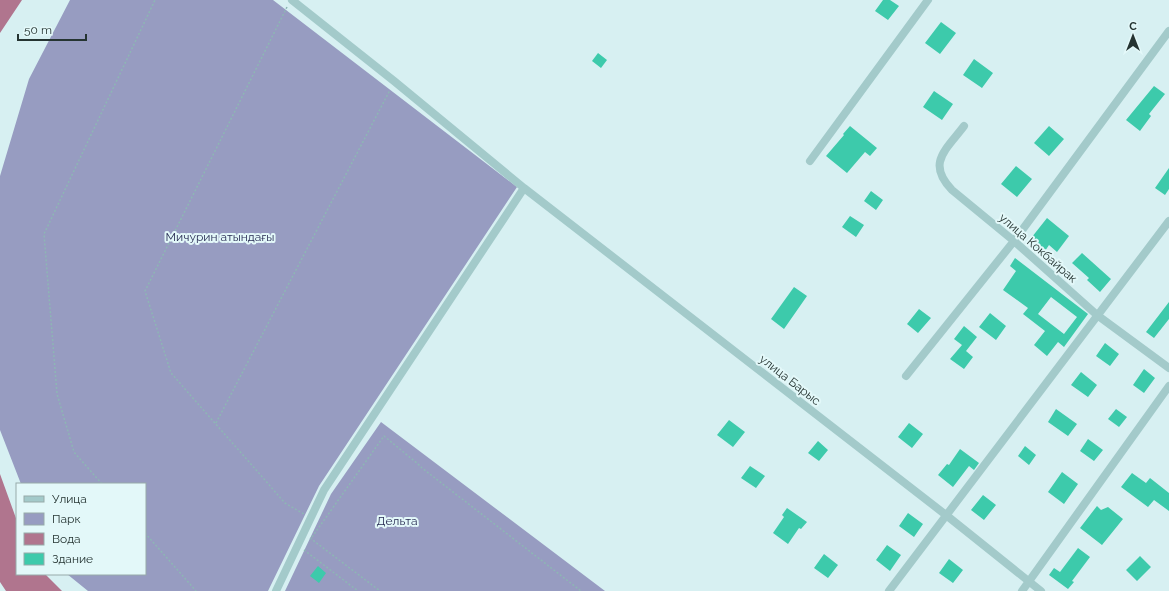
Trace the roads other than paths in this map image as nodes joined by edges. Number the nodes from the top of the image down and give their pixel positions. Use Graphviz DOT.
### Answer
graph roads {
  1 [pos="928,0"];
  2 [pos="289,4"];
  3 [pos="1169,31"];
  4 [pos="964,126"];
  5 [pos="810,161"];
  6 [pos="524,188"];
  7 [pos="1169,221"];
  8 [pos="1014,241"];
  9 [pos="1097,315"];
  10 [pos="1169,368"];
  11 [pos="906,376"];
  12 [pos="1169,386"];
  13 [pos="946,515"];
  14 [pos="1029,582"];
  15 [pos="276,591"];
  16 [pos="889,591"];
  17 [pos="1022,591"];
  18 [pos="1041,591"];
  1 -- 5 [label="street"];
  2 -- 6 [label="street, улица Барыс"];
  3 -- 8 [label="street"];
  4 -- 8 [label="street, улица Кокбайрак"];
  6 -- 13 [label="street, улица Барыс"];
  6 -- 15 [label="street"];
  7 -- 9 [label="street"];
  8 -- 9 [label="street, улица Кокбайрак"];
  8 -- 11 [label="street"];
  9 -- 10 [label="street, улица Кокбайрак"];
  9 -- 13 [label="street"];
  12 -- 14 [label="street"];
  13 -- 14 [label="street, улица Барыс"];
  13 -- 16 [label="street"];
  14 -- 17 [label="street"];
  14 -- 18 [label="street, улица Барыс"];
}
